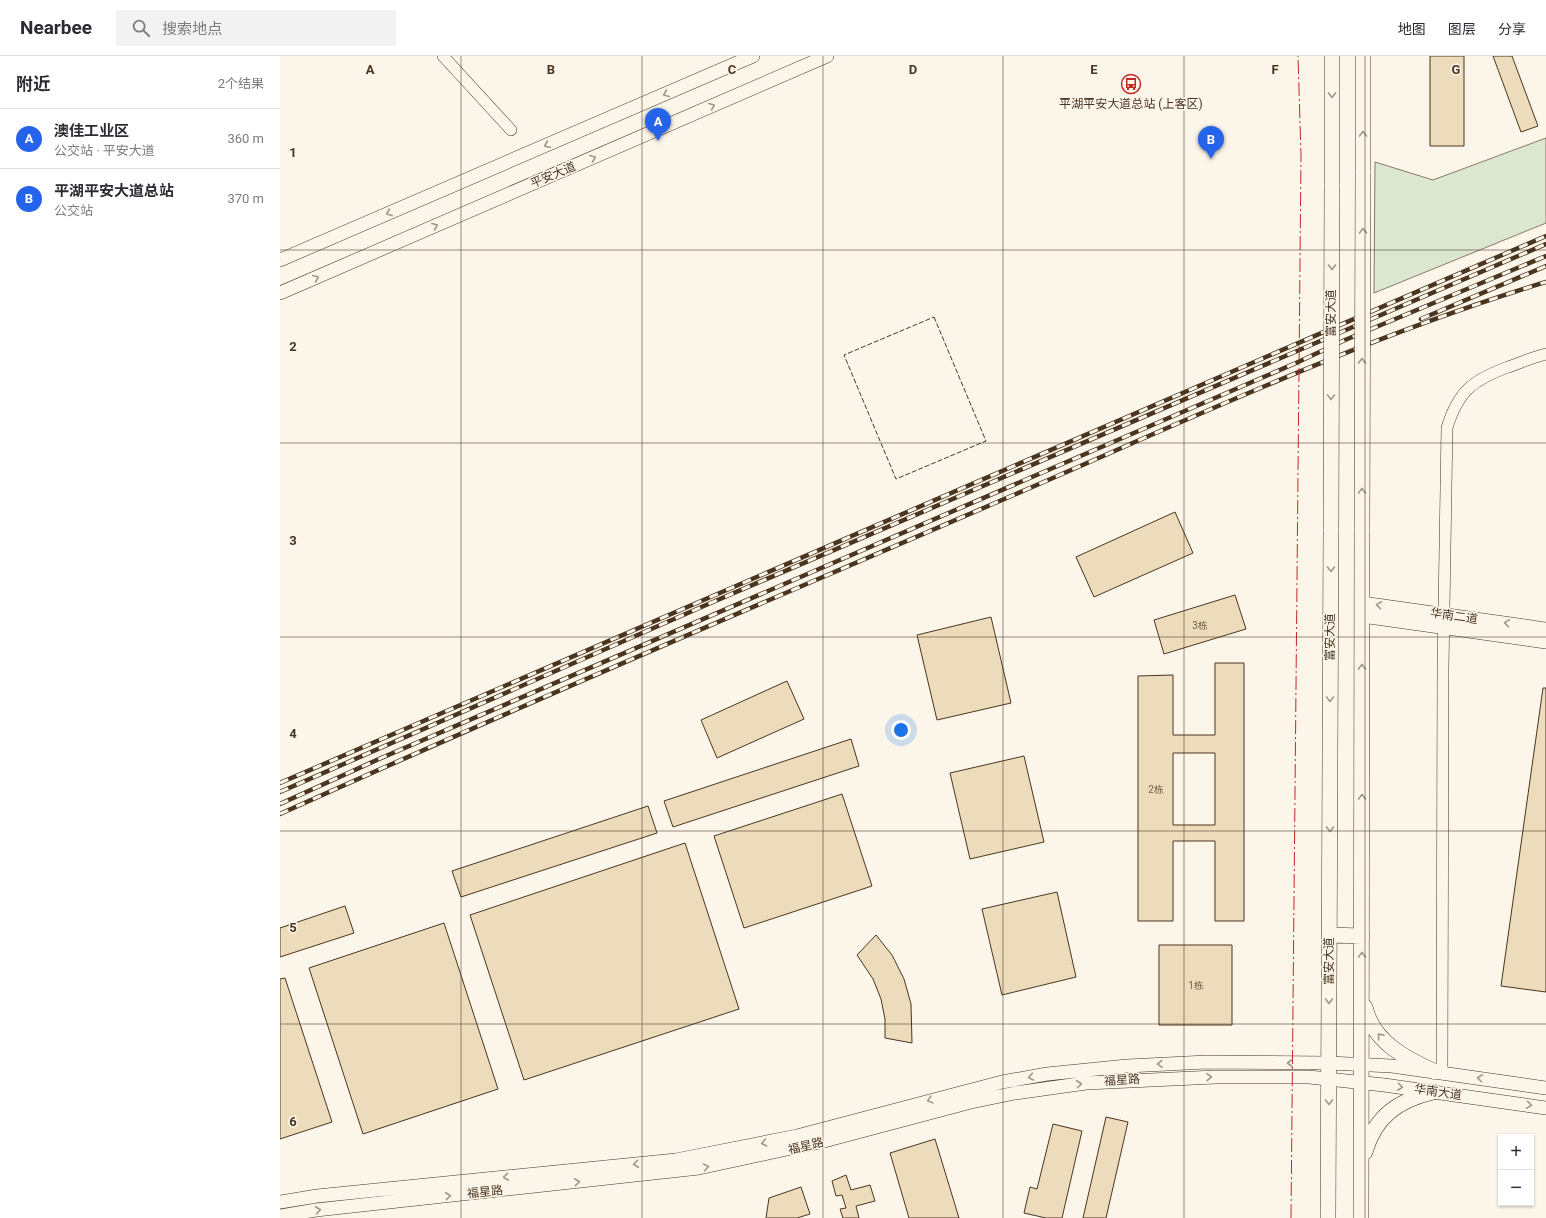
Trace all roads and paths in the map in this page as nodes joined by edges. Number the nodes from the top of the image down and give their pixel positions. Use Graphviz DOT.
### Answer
graph roads {
  1 [pos="443,56"];
  2 [pos="753,56"];
  3 [pos="827,56"];
  4 [pos="1332,56"];
  5 [pos="1363,56"];
  6 [pos="511,130"];
  7 [pos="280,260"];
  8 [pos="280,293"];
  9 [pos="1546,354"];
  10 [pos="1362,609"];
  11 [pos="1444,614"];
  12 [pos="1443,628"];
  13 [pos="1546,629"];
  14 [pos="1546,642"];
  15 [pos="1329,935"];
  16 [pos="1362,936"];
  17 [pos="1362,994"];
  18 [pos="1329,1063"];
  19 [pos="1361,1064"];
  20 [pos="1439,1072"];
  21 [pos="1329,1078"];
  22 [pos="1362,1082"];
  23 [pos="1546,1088"];
  24 [pos="1433,1092"];
  25 [pos="1546,1108"];
  26 [pos="1361,1168"];
  27 [pos="280,1202"];
  28 [pos="280,1216"];
  29 [pos="1328,1218"];
  30 [pos="1361,1218"];
  1 -- 6 [label="street"];
  2 -- 7 [label="street, one-way"];
  8 -- 3 [label="street, 平安大道, one-way"];
  4 -- 15 [label="main road, 富安大道, one-way, bridge"];
  10 -- 5 [label="main road, one-way, bridge"];
  9 -- 11 [label="street"];
  11 -- 10 [label="street, 华南二道, one-way"];
  10 -- 12 [label="street, 华南二道"];
  16 -- 10 [label="main road, one-way"];
  11 -- 12 [label="street"];
  13 -- 11 [label="street, 华南二道, one-way"];
  12 -- 14 [label="street, 华南二道"];
  12 -- 20 [label="street"];
  15 -- 16 [label="main road"];
  15 -- 18 [label="main road, 富安大道, one-way"];
  17 -- 16 [label="main road, one-way"];
  17 -- 19 [label="main road"];
  20 -- 17 [label="main road, one-way"];
  18 -- 19 [label="street, 华南大道"];
  18 -- 21 [label="main road, 富安大道"];
  18 -- 27 [label="street, 福星路, one-way"];
  19 -- 20 [label="street, 华南大道"];
  19 -- 22 [label="main road"];
  23 -- 20 [label="street, 华南大道, one-way"];
  21 -- 22 [label="street, 华南大道"];
  28 -- 21 [label="street, 福星路, one-way"];
  21 -- 29 [label="main road, 富安大道, one-way"];
  22 -- 24 [label="street, 华南大道, one-way"];
  22 -- 26 [label="main road"];
  24 -- 25 [label="street, 华南大道, one-way"];
  24 -- 26 [label="main road"];
  26 -- 30 [label="main road"];
}
